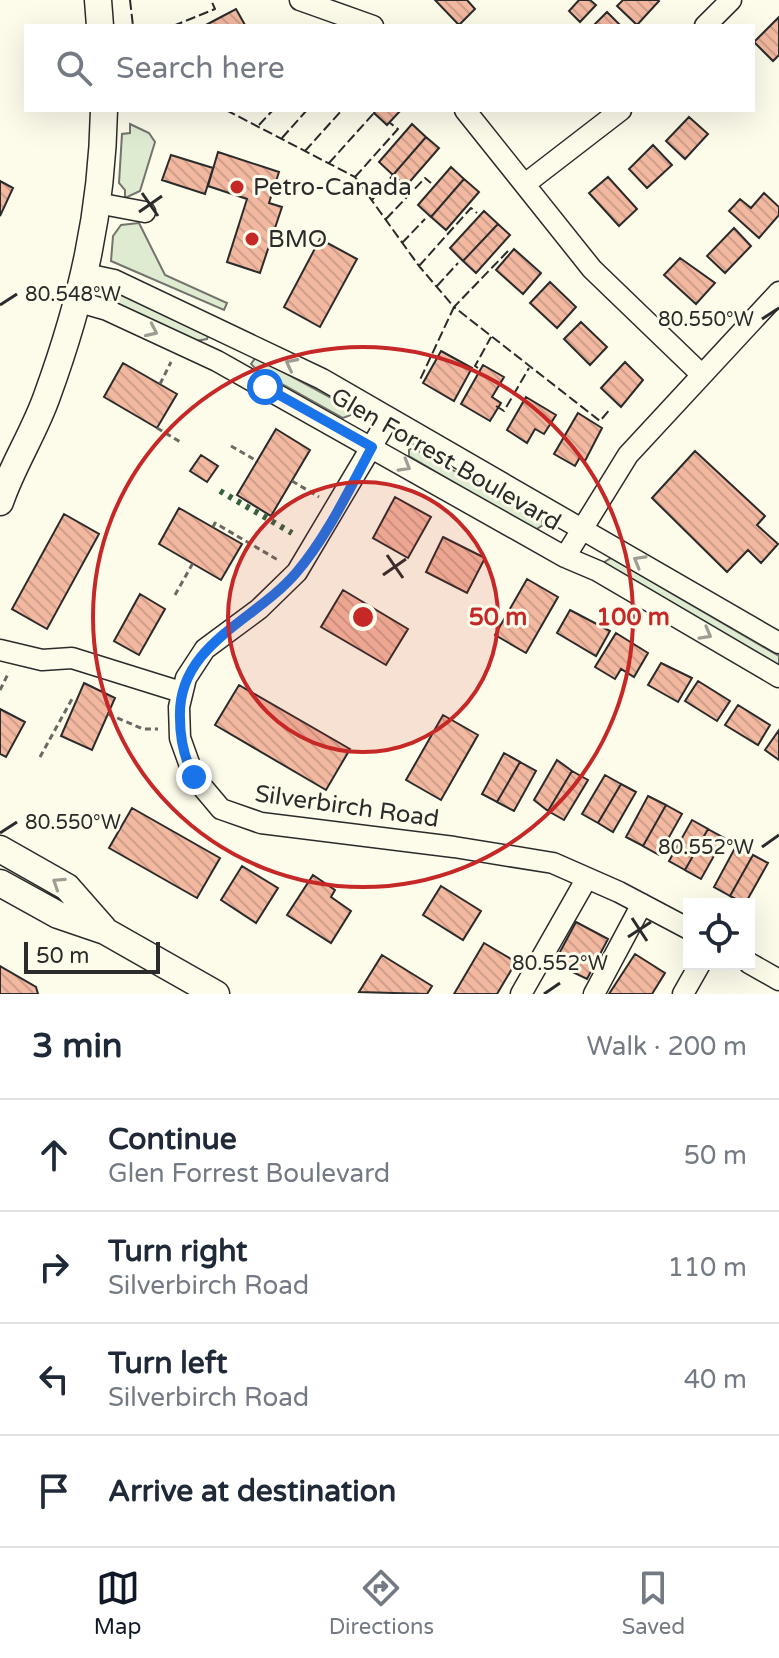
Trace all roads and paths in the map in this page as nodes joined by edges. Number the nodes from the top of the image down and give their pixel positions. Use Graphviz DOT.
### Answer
graph roads {
  1 [pos="98,0"];
  2 [pos="300,0"];
  3 [pos="731,0"];
  4 [pos="100,24"];
  5 [pos="367,24"];
  6 [pos="707,24"];
  7 [pos="104,112"];
  8 [pos="467,112"];
  9 [pos="618,112"];
  10 [pos="525,184"];
  11 [pos="97,203"];
  12 [pos="145,212"];
  13 [pos="86,274"];
  14 [pos="79,302"];
  15 [pos="776,302"];
  16 [pos="174,357"];
  17 [pos="701,374"];
  18 [pos="160,384"];
  19 [pos="388,419"];
  20 [pos="157,428"];
  21 [pos="182,443"];
  22 [pos="231,446"];
  23 [pos="372,447"];
  24 [pos="257,461"];
  25 [pos="292,481"];
  26 [pos="2,493"];
  27 [pos="319,497"];
  28 [pos="213,527"];
  29 [pos="582,527"];
  30 [pos="565,557"];
  31 [pos="278,560"];
  32 [pos="193,563"];
  33 [pos="175,595"];
  34 [pos="779,643"];
  35 [pos="0,650"];
  36 [pos="779,677"];
  37 [pos="181,692"];
  38 [pos="76,701"];
  39 [pos="108,714"];
  40 [pos="158,729"];
  41 [pos="40,757"];
  42 [pos="0,849"];
  43 [pos="587,878"];
  44 [pos="0,883"];
  45 [pos="642,904"];
  46 [pos="683,926"];
  47 [pos="105,931"];
  48 [pos="755,966"];
  49 [pos="697,970"];
  50 [pos="779,980"];
  51 [pos="216,994"];
  52 [pos="521,994"];
  53 [pos="594,994"];
  54 [pos="683,994"];
  1 -- 4 [label="main road"];
  2 -- 5 [label="street"];
  3 -- 6 [label="street"];
  7 -- 11 [label="main road"];
  8 -- 10 [label="street"];
  9 -- 10 [label="street"];
  10 -- 17 [label="street"];
  11 -- 12 [label="street"];
  11 -- 13 [label="main road"];
  13 -- 14 [label="main road"];
  19 -- 13 [label="street, Glen Forrest Boulevard, one-way"];
  14 -- 23 [label="street, Glen Forrest Boulevard, one-way"];
  14 -- 26 [label="main road"];
  15 -- 17 [label="street"];
  16 -- 18 [label="path"];
  17 -- 29 [label="street"];
  19 -- 23 [label="street, Silverbirch Road"];
  19 -- 29 [label="street, Glen Forrest Boulevard"];
  20 -- 21 [label="path"];
  22 -- 24 [label="path"];
  23 -- 30 [label="street, Glen Forrest Boulevard, one-way"];
  23 -- 37 [label="street, Silverbirch Road"];
  25 -- 27 [label="path"];
  28 -- 31 [label="path"];
  29 -- 30 [label="street"];
  34 -- 29 [label="street, Glen Forrest Boulevard, one-way"];
  30 -- 36 [label="street, Glen Forrest Boulevard, one-way"];
  32 -- 33 [label="path"];
  35 -- 37 [label="street"];
  37 -- 43 [label="street, Silverbirch Road"];
  38 -- 41 [label="path"];
  39 -- 40 [label="path"];
  47 -- 42 [label="main road, one-way"];
  43 -- 45 [label="street, Silverbirch Road"];
  43 -- 52 [label="street"];
  44 -- 47 [label="main road"];
  45 -- 46 [label="street, Silverbirch Road"];
  45 -- 53 [label="street"];
  47 -- 51 [label="main road"];
  48 -- 50 [label="street"];
  49 -- 54 [label="street"];
}
